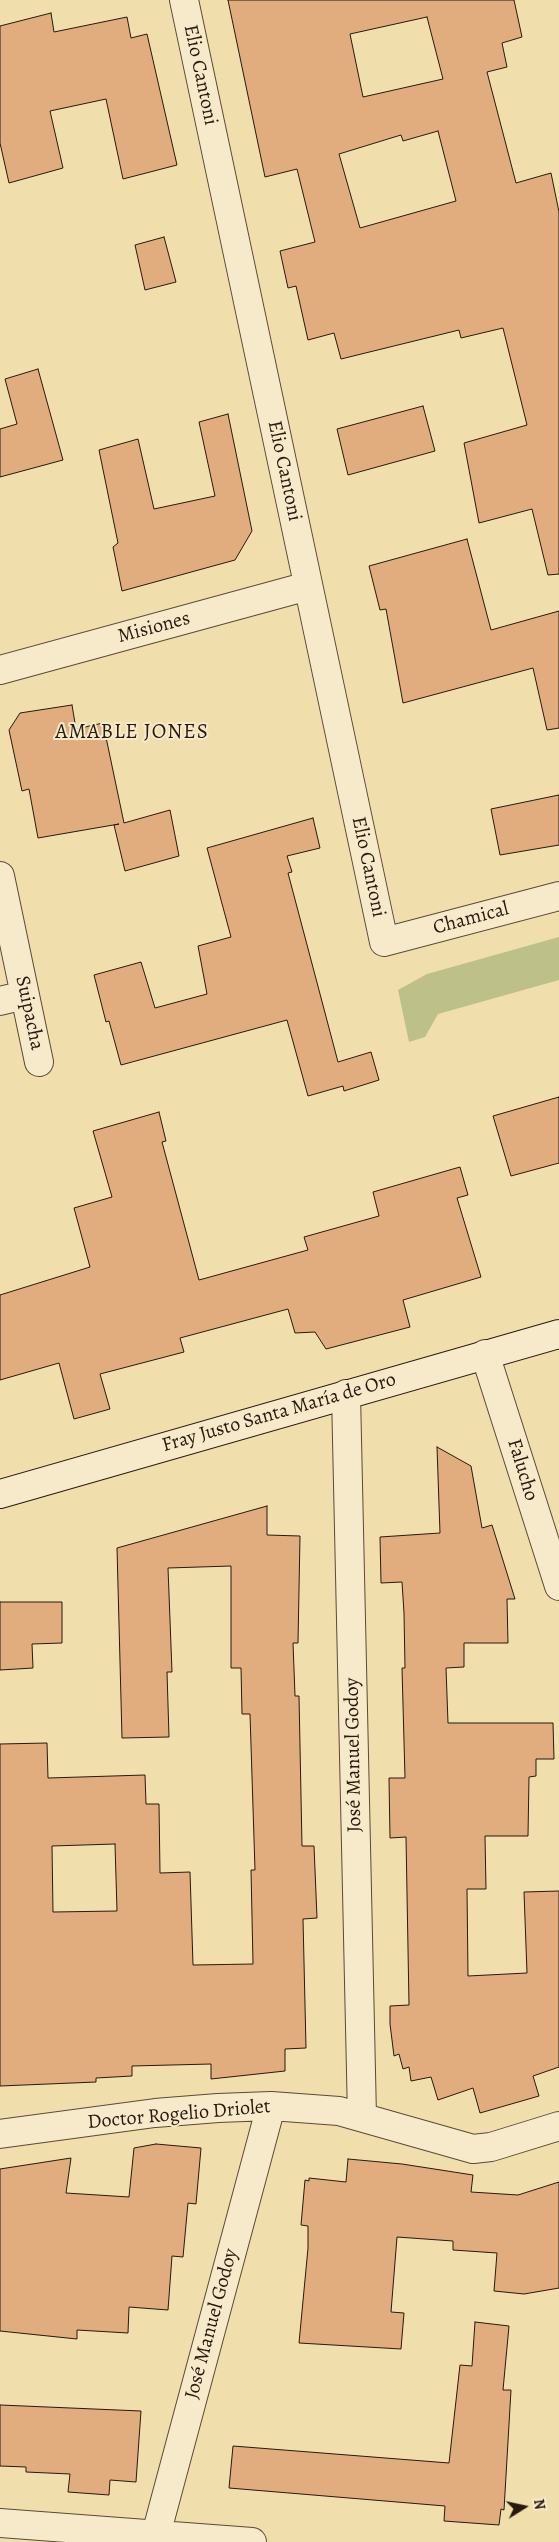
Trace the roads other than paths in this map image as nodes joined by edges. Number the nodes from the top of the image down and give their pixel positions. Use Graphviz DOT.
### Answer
graph roads {
  1 [pos="184,0"];
  2 [pos="308,586"];
  3 [pos="0,670"];
  4 [pos="0,876"];
  5 [pos="559,896"];
  6 [pos="384,942"];
  7 [pos="12,998"];
  8 [pos="39,1062"];
  9 [pos="559,1334"];
  10 [pos="486,1354"];
  11 [pos="346,1394"];
  12 [pos="0,1494"];
  13 [pos="559,1586"];
  14 [pos="271,2106"];
  15 [pos="362,2117"];
  16 [pos="559,2126"];
  17 [pos="0,2134"];
  18 [pos="0,2524"];
  19 [pos="155,2539"];
  20 [pos="252,2542"];
  1 -- 2 [label="street, Elio Cantoni"];
  2 -- 3 [label="street, Misiones"];
  2 -- 6 [label="street, Elio Cantoni"];
  4 -- 7 [label="street, Suipacha"];
  5 -- 6 [label="street, Chamical"];
  7 -- 8 [label="street, Suipacha"];
  9 -- 10 [label="street, Fray Justo Santa María de Oro"];
  10 -- 11 [label="street, Fray Justo Santa María de Oro"];
  10 -- 13 [label="street, Falucho"];
  11 -- 12 [label="street, Fray Justo Santa María de Oro"];
  11 -- 15 [label="street, José Manuel Godoy"];
  14 -- 15 [label="street, Doctor Rogelio Driolet"];
  14 -- 17 [label="street, Doctor Rogelio Driolet"];
  14 -- 19 [label="street, José Manuel Godoy"];
  15 -- 16 [label="street, Doctor Rogelio Driolet"];
  18 -- 19 [label="street"];
  19 -- 20 [label="street"];
}
